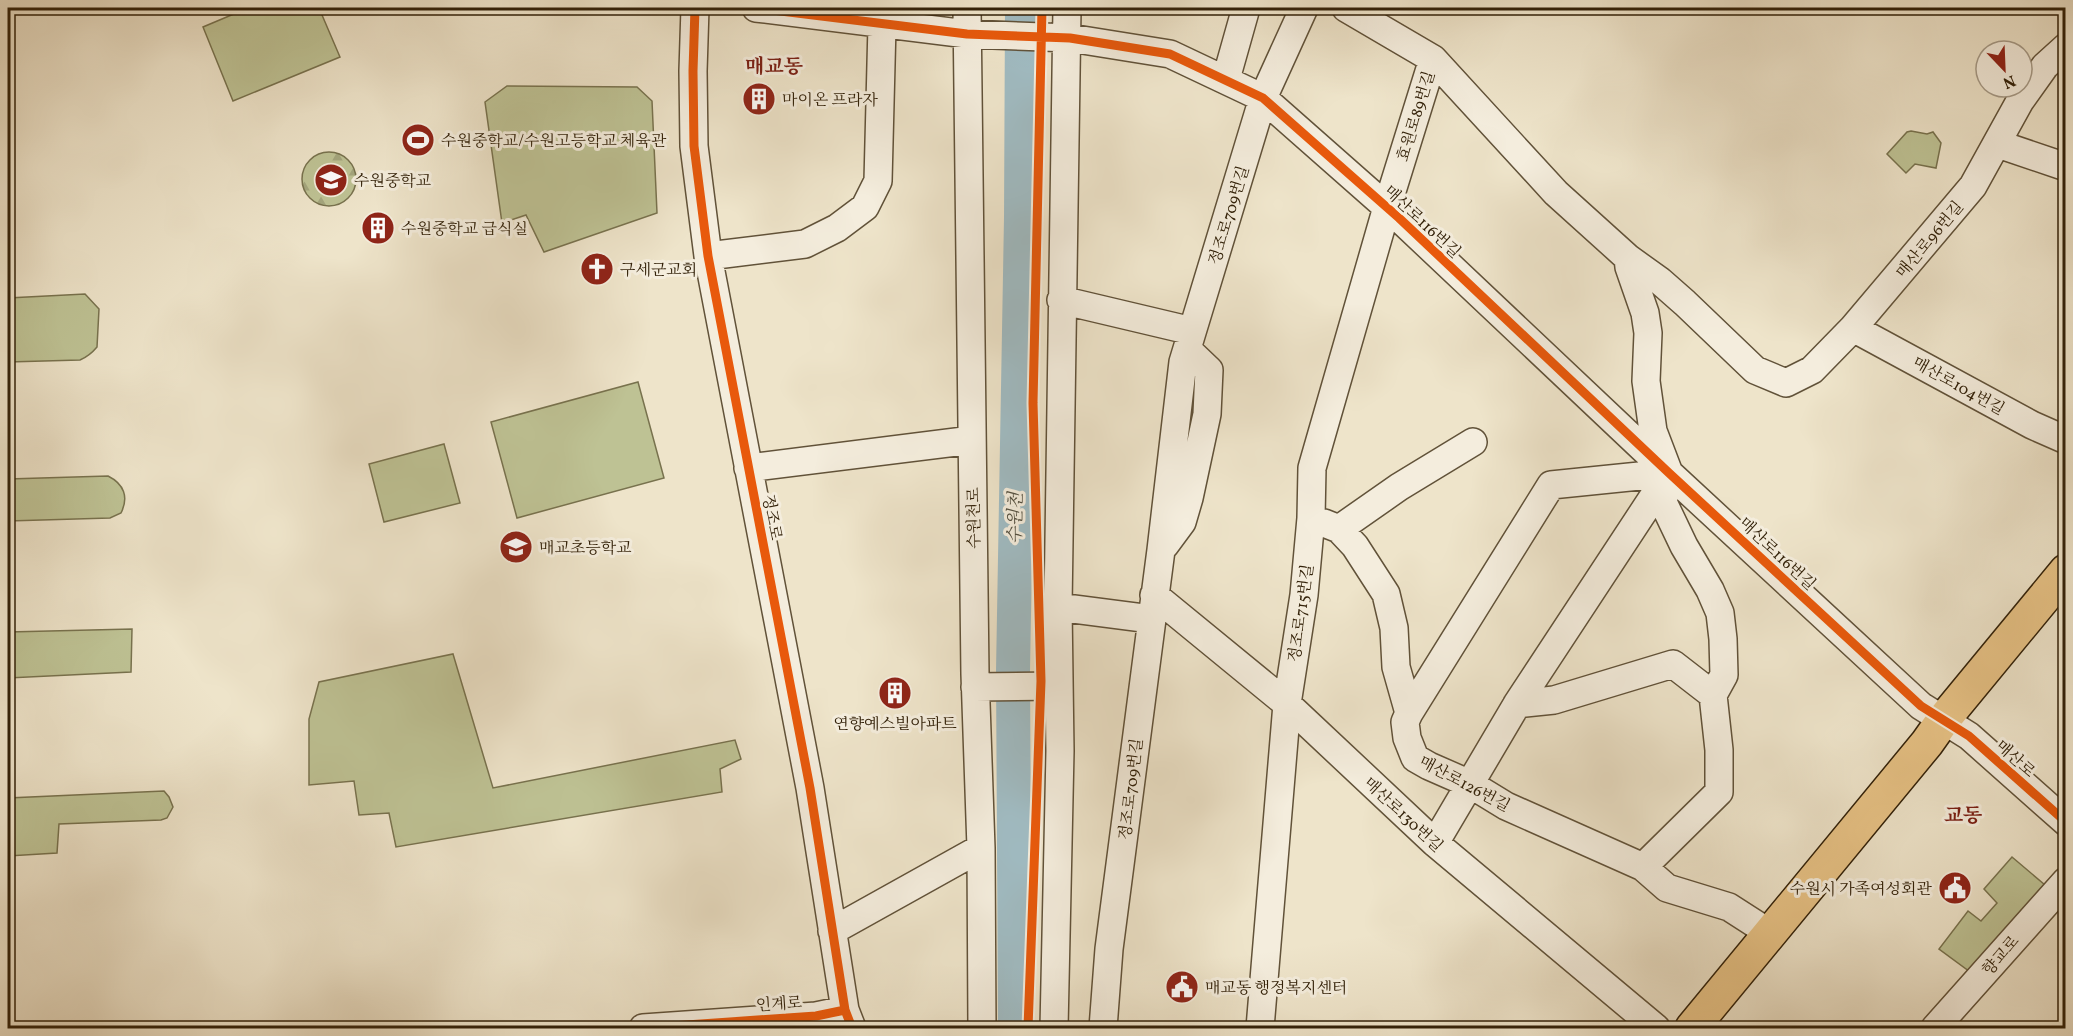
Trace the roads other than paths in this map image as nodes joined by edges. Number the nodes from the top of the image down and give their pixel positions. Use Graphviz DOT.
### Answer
graph roads {
  1 [pos="695,8"];
  2 [pos="756,8"];
  3 [pos="967,8"];
  4 [pos="1067,8"];
  5 [pos="1246,8"];
  6 [pos="1304,8"];
  7 [pos="1346,8"];
  8 [pos="882,24"];
  9 [pos="974,34"];
  10 [pos="1061,38"];
  11 [pos="2066,47"];
  12 [pos="1433,59"];
  13 [pos="1226,79"];
  14 [pos="1263,98"];
  15 [pos="1998,144"];
  16 [pos="2066,167"];
  17 [pos="1387,207"];
  18 [pos="708,256"];
  19 [pos="1628,258"];
  20 [pos="1061,300"];
  21 [pos="1853,328"];
  22 [pos="1189,340"];
  23 [pos="2066,440"];
  24 [pos="972,441"];
  25 [pos="1473,442"];
  26 [pos="748,468"];
  27 [pos="1669,473"];
  28 [pos="1311,518"];
  29 [pos="1339,529"];
  30 [pos="2066,571"];
  31 [pos="1153,607"];
  32 [pos="1058,608"];
  33 [pos="1059,686"];
  34 [pos="975,687"];
  35 [pos="1713,695"];
  36 [pos="1287,704"];
  37 [pos="1517,704"];
  38 [pos="1409,713"];
  39 [pos="1944,719"];
  40 [pos="1470,784"];
  41 [pos="2066,822"];
  42 [pos="1435,843"];
  43 [pos="981,848"];
  44 [pos="1643,867"];
  45 [pos="2066,881"];
  46 [pos="832,931"];
  47 [pos="1771,934"];
  48 [pos="848,1019"];
  49 [pos="779,1024"];
  50 [pos="643,1029"];
  51 [pos="982,1029"];
  52 [pos="1054,1029"];
  53 [pos="1103,1029"];
  54 [pos="1260,1029"];
  55 [pos="1656,1029"];
  56 [pos="1692,1029"];
  57 [pos="1935,1029"];
  1 -- 18 [label="street, 정조로"];
  2 -- 8 [label="street, 매산로116번길"];
  3 -- 9 [label="street, 수원천로"];
  4 -- 10 [label="street"];
  5 -- 13 [label="street"];
  6 -- 14 [label="street, 정조로709번길"];
  7 -- 12 [label="street, 매산로96번길"];
  8 -- 9 [label="street, 매산로116번길"];
  8 -- 18 [label="street"];
  9 -- 10 [label="street, 매산로116번길"];
  9 -- 24 [label="street, 수원천로"];
  10 -- 13 [label="street, 매산로116번길"];
  10 -- 20 [label="street"];
  11 -- 15 [label="street, 매산로96번길"];
  12 -- 17 [label="street, 효원로89번길"];
  12 -- 19 [label="street, 매산로96번길"];
  13 -- 14 [label="street, 매산로116번길"];
  14 -- 17 [label="street, 매산로116번길"];
  14 -- 22 [label="street, 정조로709번길"];
  15 -- 16 [label="street"];
  15 -- 21 [label="street, 매산로96번길"];
  17 -- 27 [label="street, 매산로116번길"];
  17 -- 28 [label="street, 정조로715번길"];
  18 -- 26 [label="street, 정조로"];
  19 -- 21 [label="street, 매산로96번길"];
  19 -- 27 [label="street, 매산로116번길"];
  20 -- 22 [label="street"];
  20 -- 32 [label="street"];
  21 -- 23 [label="street, 매산로104번길"];
  22 -- 31 [label="street, 정조로709번길"];
  24 -- 26 [label="street"];
  24 -- 34 [label="street, 수원천로"];
  25 -- 29 [label="street"];
  26 -- 46 [label="street, 정조로"];
  27 -- 35 [label="street"];
  27 -- 37 [label="street"];
  27 -- 38 [label="street"];
  27 -- 39 [label="street, 매산로116번길"];
  28 -- 29 [label="street"];
  28 -- 36 [label="street, 정조로715번길"];
  29 -- 38 [label="street, 매산로126번길"];
  30 -- 39 [label="main road"];
  31 -- 32 [label="street"];
  31 -- 36 [label="street, 매산로130번길"];
  31 -- 53 [label="street, 정조로709번길"];
  32 -- 33 [label="street"];
  33 -- 34 [label="street"];
  33 -- 52 [label="street"];
  34 -- 43 [label="street, 수원천로"];
  35 -- 37 [label="street"];
  35 -- 44 [label="street"];
  36 -- 42 [label="street, 매산로130번길"];
  36 -- 54 [label="street, 정조로715번길"];
  37 -- 40 [label="street"];
  38 -- 40 [label="street, 매산로126번길"];
  39 -- 41 [label="street, 매산로"];
  39 -- 47 [label="main road"];
  40 -- 42 [label="street"];
  40 -- 44 [label="street, 매산로126번길"];
  42 -- 55 [label="street, 매산로130번길"];
  43 -- 46 [label="street"];
  43 -- 51 [label="street, 수원천로"];
  44 -- 47 [label="street, 매산로126번길"];
  45 -- 57 [label="street, 향교로"];
  46 -- 48 [label="street, 정조로"];
  47 -- 56 [label="main road"];
  48 -- 49 [label="street, 인계로"];
  49 -- 50 [label="street, 인계로"];
}
